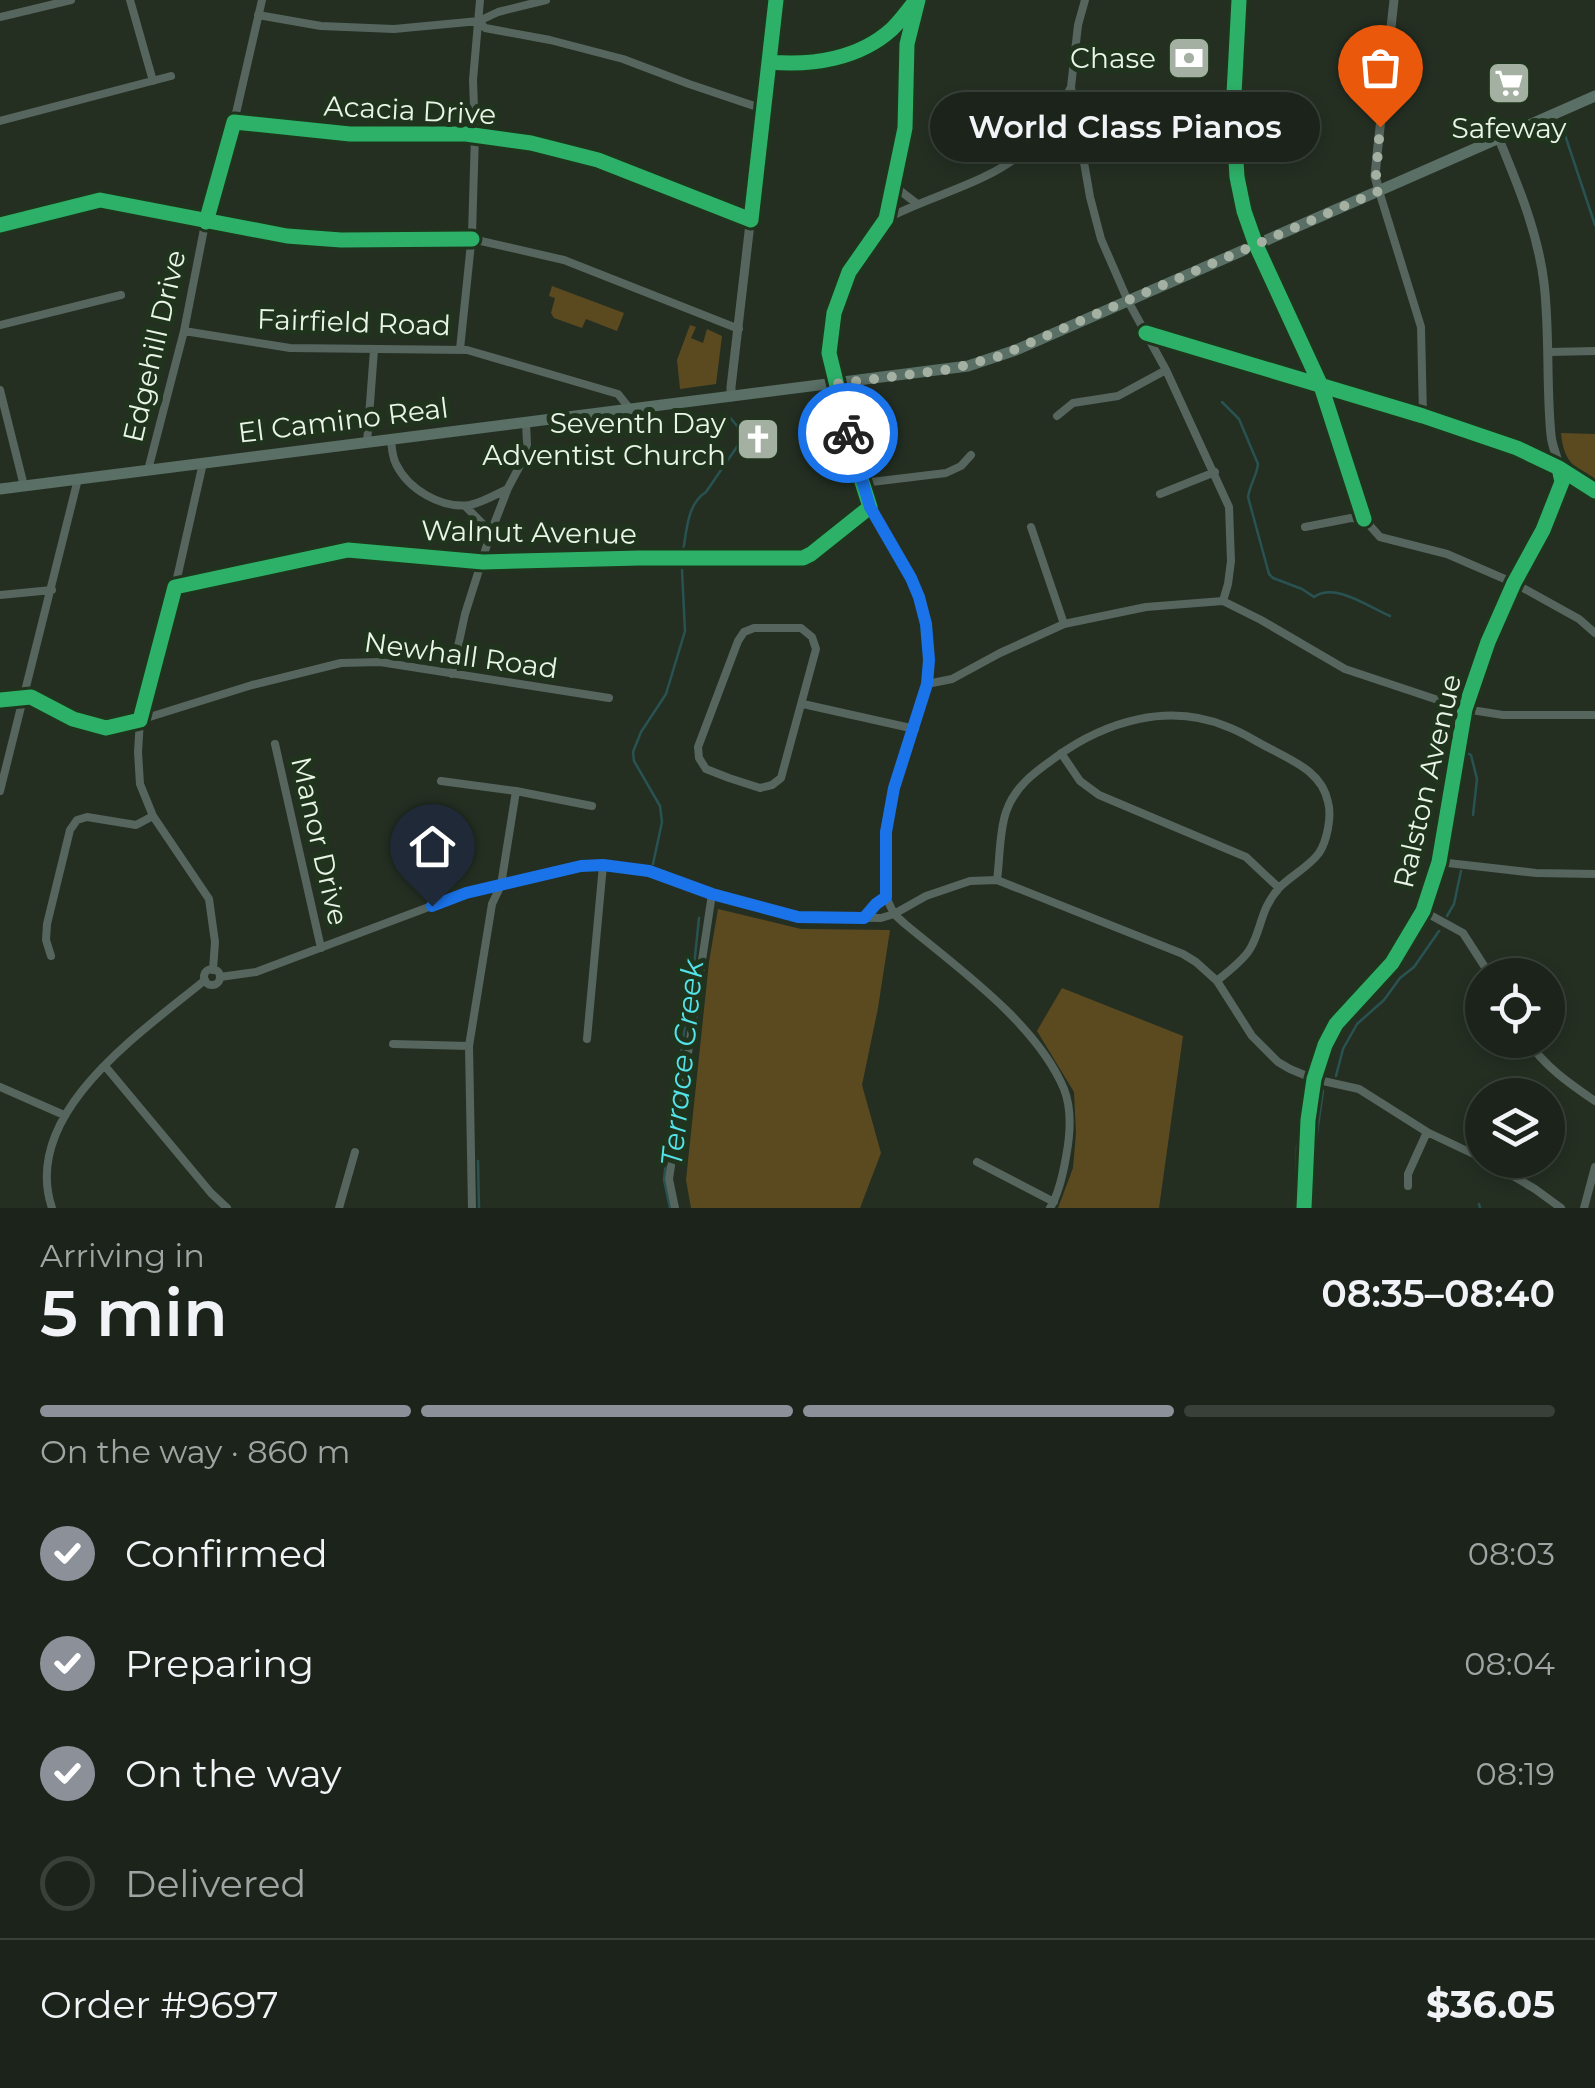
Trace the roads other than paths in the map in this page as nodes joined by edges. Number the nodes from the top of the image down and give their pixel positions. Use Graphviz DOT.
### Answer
graph roads {
  1 [pos="71,0"];
  2 [pos="130,0"];
  3 [pos="262,0"];
  4 [pos="480,0"];
  5 [pos="546,0"];
  6 [pos="776,0"];
  7 [pos="918,0"];
  8 [pos="1085,0"];
  9 [pos="1239,0"];
  10 [pos="1394,0"];
  11 [pos="258,15"];
  12 [pos="0,18"];
  13 [pos="478,20"];
  14 [pos="891,30"];
  15 [pos="907,44"];
  16 [pos="769,62"];
  17 [pos="171,76"];
  18 [pos="153,81"];
  19 [pos="1071,87"];
  20 [pos="1595,96"];
  21 [pos="763,109"];
  22 [pos="0,121"];
  23 [pos="234,122"];
  24 [pos="475,136"];
  25 [pos="1500,139"];
  26 [pos="894,186"];
  27 [pos="1379,191"];
  28 [pos="916,203"];
  29 [pos="886,219"];
  30 [pos="751,220"];
  31 [pos="206,222"];
  32 [pos="0,225"];
  33 [pos="472,239"];
  34 [pos="1256,245"];
  35 [pos="121,296"];
  36 [pos="1128,300"];
  37 [pos="0,325"];
  38 [pos="739,329"];
  39 [pos="184,331"];
  40 [pos="1146,333"];
  41 [pos="460,349"];
  42 [pos="374,350"];
  43 [pos="1595,351"];
  44 [pos="1549,352"];
  45 [pos="1166,370"];
  46 [pos="835,384"];
  47 [pos="1321,386"];
  48 [pos="0,390"];
  49 [pos="732,397"];
  50 [pos="630,410"];
  51 [pos="1057,416"];
  52 [pos="1423,416"];
  53 [pos="526,423"];
  54 [pos="390,440"];
  55 [pos="367,443"];
  56 [pos="972,455"];
  57 [pos="202,464"];
  58 [pos="1560,468"];
  59 [pos="148,470"];
  60 [pos="1215,472"];
  61 [pos="78,479"];
  62 [pos="862,483"];
  63 [pos="24,486"];
  64 [pos="508,488"];
  65 [pos="0,489"];
  66 [pos="1595,491"];
  67 [pos="1160,494"];
  68 [pos="466,506"];
  69 [pos="870,507"];
  70 [pos="1364,519"];
  71 [pos="1031,527"];
  72 [pos="1305,527"];
  73 [pos="491,532"];
  74 [pos="483,562"];
  75 [pos="1514,584"];
  76 [pos="175,587"];
  77 [pos="52,590"];
  78 [pos="0,595"];
  79 [pos="1223,601"];
  80 [pos="1064,624"];
  81 [pos="1595,633"];
  82 [pos="452,674"];
  83 [pos="927,684"];
  84 [pos="23,696"];
  85 [pos="609,698"];
  86 [pos="0,700"];
  87 [pos="803,704"];
  88 [pos="1465,709"];
  89 [pos="1595,715"];
  90 [pos="140,720"];
  91 [pos="915,729"];
  92 [pos="274,744"];
  93 [pos="1061,753"];
  94 [pos="441,781"];
  95 [pos="0,791"];
  96 [pos="516,791"];
  97 [pos="592,806"];
  98 [pos="154,816"];
  99 [pos="1439,862"];
  100 [pos="603,865"];
  101 [pos="1595,874"];
  102 [pos="997,880"];
  103 [pos="501,885"];
  104 [pos="1279,888"];
  105 [pos="712,894"];
  106 [pos="886,897"];
  107 [pos="1423,911"];
  108 [pos="894,914"];
  109 [pos="864,918"];
  110 [pos="321,948"];
  111 [pos="51,956"];
  112 [pos="1479,958"];
  113 [pos="216,973"];
  114 [pos="1217,981"];
  115 [pos="586,1039"];
  116 [pos="393,1044"];
  117 [pos="469,1046"];
  118 [pos="1542,1058"];
  119 [pos="105,1066"];
  120 [pos="1314,1078"];
  121 [pos="0,1087"];
  122 [pos="1595,1101"];
  123 [pos="64,1115"];
  124 [pos="1427,1132"];
  125 [pos="1465,1150"];
  126 [pos="355,1152"];
  127 [pos="977,1162"];
  128 [pos="1595,1167"];
  129 [pos="1516,1178"];
  130 [pos="1408,1186"];
  131 [pos="1052,1205"];
  132 [pos="52,1208"];
  133 [pos="227,1208"];
  134 [pos="339,1208"];
  135 [pos="472,1208"];
  136 [pos="675,1208"];
  137 [pos="1304,1208"];
  138 [pos="1561,1208"];
  139 [pos="1584,1208"];
  1 -- 12 [label="street"];
  2 -- 18 [label="street"];
  3 -- 11 [label="street, Edgehill Drive"];
  4 -- 13 [label="street"];
  5 -- 13 [label="street"];
  6 -- 16 [label="street"];
  7 -- 14 [label="street"];
  7 -- 15 [label="street"];
  8 -- 19 [label="street"];
  9 -- 34 [label="street"];
  10 -- 27 [label="street"];
  11 -- 13 [label="street"];
  11 -- 23 [label="street, Edgehill Drive"];
  13 -- 21 [label="street"];
  13 -- 24 [label="street"];
  14 -- 15 [label="street"];
  14 -- 16 [label="street"];
  15 -- 26 [label="street"];
  16 -- 21 [label="street"];
  17 -- 18 [label="street"];
  18 -- 22 [label="street"];
  19 -- 28 [label="street"];
  19 -- 36 [label="street"];
  20 -- 25 [label="main road, El Camino Real"];
  21 -- 30 [label="street"];
  23 -- 24 [label="street, Acacia Drive"];
  23 -- 31 [label="street, Edgehill Drive"];
  24 -- 30 [label="street, Acacia Drive"];
  24 -- 33 [label="street"];
  25 -- 27 [label="main road, El Camino Real"];
  25 -- 44 [label="street, Ralston Avenue"];
  26 -- 28 [label="street"];
  26 -- 29 [label="street"];
  27 -- 34 [label="main road, El Camino Real"];
  27 -- 52 [label="street"];
  28 -- 29 [label="street"];
  29 -- 46 [label="street"];
  30 -- 38 [label="street"];
  31 -- 32 [label="street"];
  31 -- 33 [label="street"];
  31 -- 39 [label="street, Edgehill Drive"];
  33 -- 38 [label="street"];
  33 -- 41 [label="street"];
  34 -- 36 [label="main road, El Camino Real"];
  34 -- 47 [label="street"];
  35 -- 37 [label="street"];
  36 -- 40 [label="street"];
  36 -- 46 [label="main road, El Camino Real"];
  38 -- 49 [label="street"];
  39 -- 42 [label="street, Fairfield Road"];
  39 -- 59 [label="street, Edgehill Drive"];
  40 -- 45 [label="street"];
  40 -- 47 [label="street"];
  41 -- 42 [label="street, Fairfield Road"];
  41 -- 50 [label="street, Fairfield Road"];
  42 -- 55 [label="street"];
  43 -- 44 [label="street"];
  44 -- 58 [label="street, Ralston Avenue"];
  45 -- 51 [label="street"];
  45 -- 60 [label="street"];
  46 -- 49 [label="main road, El Camino Real"];
  46 -- 62 [label="street"];
  47 -- 52 [label="street"];
  47 -- 70 [label="street"];
  48 -- 63 [label="street"];
  49 -- 50 [label="main road, El Camino Real"];
  50 -- 53 [label="main road, El Camino Real"];
  52 -- 58 [label="street"];
  53 -- 54 [label="main road, El Camino Real"];
  53 -- 64 [label="street"];
  54 -- 55 [label="main road, El Camino Real"];
  54 -- 68 [label="street"];
  55 -- 57 [label="main road, El Camino Real"];
  56 -- 62 [label="street"];
  57 -- 59 [label="main road, El Camino Real"];
  57 -- 76 [label="street"];
  58 -- 66 [label="street"];
  58 -- 75 [label="street, Ralston Avenue"];
  59 -- 61 [label="main road, El Camino Real"];
  60 -- 67 [label="street"];
  60 -- 79 [label="street"];
  61 -- 63 [label="main road, El Camino Real"];
  61 -- 77 [label="street"];
  62 -- 69 [label="street"];
  63 -- 65 [label="main road, El Camino Real"];
  64 -- 68 [label="street"];
  64 -- 73 [label="street"];
  68 -- 73 [label="street"];
  69 -- 74 [label="street, Walnut Avenue"];
  69 -- 83 [label="street"];
  70 -- 72 [label="street"];
  70 -- 75 [label="street"];
  71 -- 80 [label="street"];
  73 -- 74 [label="street"];
  74 -- 76 [label="street, Walnut Avenue"];
  74 -- 82 [label="street"];
  75 -- 81 [label="street"];
  75 -- 88 [label="street, Ralston Avenue"];
  76 -- 90 [label="street"];
  77 -- 78 [label="street"];
  77 -- 84 [label="street"];
  79 -- 80 [label="street"];
  79 -- 88 [label="street"];
  80 -- 83 [label="street"];
  82 -- 85 [label="street, Newhall Road"];
  82 -- 90 [label="street, Newhall Road"];
  83 -- 91 [label="street"];
  84 -- 86 [label="street"];
  84 -- 90 [label="street, Newhall Road"];
  84 -- 95 [label="street"];
  87 -- 87 [label="street"];
  87 -- 91 [label="street"];
  88 -- 89 [label="street"];
  88 -- 99 [label="street, Ralston Avenue"];
  90 -- 98 [label="street"];
  91 -- 106 [label="street"];
  92 -- 110 [label="street, Manor Drive"];
  93 -- 102 [label="street"];
  93 -- 104 [label="street"];
  93 -- 104 [label="street"];
  94 -- 96 [label="street"];
  96 -- 97 [label="street"];
  96 -- 103 [label="street"];
  98 -- 111 [label="street"];
  98 -- 113 [label="street"];
  99 -- 101 [label="street"];
  99 -- 107 [label="street, Ralston Avenue"];
  100 -- 103 [label="street"];
  100 -- 105 [label="street"];
  100 -- 115 [label="street"];
  102 -- 108 [label="street"];
  102 -- 114 [label="street"];
  103 -- 110 [label="street"];
  103 -- 117 [label="street"];
  104 -- 114 [label="street"];
  105 -- 109 [label="street"];
  105 -- 136 [label="street"];
  106 -- 108 [label="street"];
  106 -- 109 [label="street"];
  107 -- 112 [label="street"];
  107 -- 120 [label="street, Ralston Avenue"];
  108 -- 109 [label="street"];
  108 -- 131 [label="street"];
  110 -- 113 [label="street"];
  113 -- 119 [label="street"];
  114 -- 120 [label="street"];
  116 -- 117 [label="street"];
  117 -- 135 [label="street"];
  118 -- 122 [label="street"];
  119 -- 123 [label="street"];
  119 -- 133 [label="street"];
  120 -- 124 [label="street"];
  120 -- 137 [label="street, Ralston Avenue"];
  121 -- 123 [label="street"];
  123 -- 132 [label="street"];
  124 -- 125 [label="street"];
  124 -- 130 [label="street"];
  126 -- 134 [label="street"];
  127 -- 131 [label="street"];
  128 -- 139 [label="street"];
  129 -- 138 [label="street"];
}
